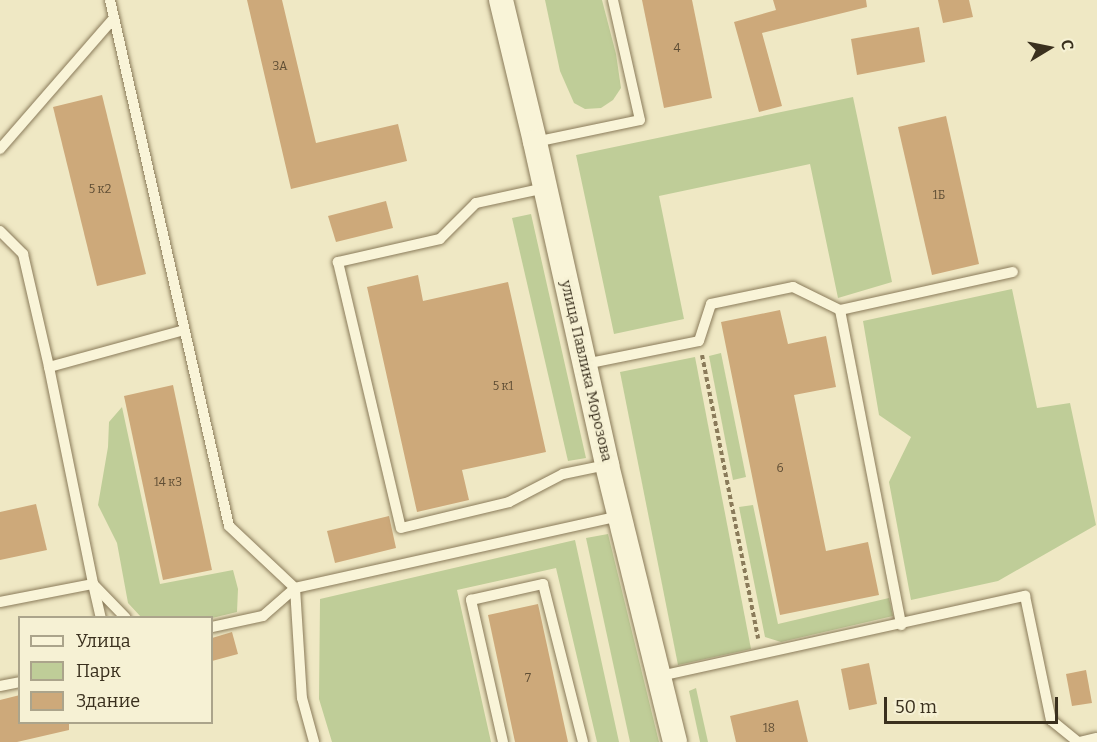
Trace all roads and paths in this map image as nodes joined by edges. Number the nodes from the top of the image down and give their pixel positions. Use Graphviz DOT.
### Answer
graph roads {
  1 [pos="110,0"];
  2 [pos="501,0"];
  3 [pos="613,0"];
  4 [pos="113,19"];
  5 [pos="535,142"];
  6 [pos="0,149"];
  7 [pos="545,188"];
  8 [pos="0,231"];
  9 [pos="1014,272"];
  10 [pos="840,310"];
  11 [pos="184,330"];
  12 [pos="699,341"];
  13 [pos="585,364"];
  14 [pos="49,367"];
  15 [pos="606,465"];
  16 [pos="619,516"];
  17 [pos="93,584"];
  18 [pos="295,588"];
  19 [pos="0,602"];
  20 [pos="101,616"];
  21 [pos="124,616"];
  22 [pos="901,625"];
  23 [pos="213,627"];
  24 [pos="760,648"];
  25 [pos="660,676"];
  26 [pos="18,682"];
  27 [pos="0,686"];
  28 [pos="1097,738"];
  29 [pos="314,742"];
  30 [pos="503,742"];
  31 [pos="583,742"];
  32 [pos="675,742"];
  33 [pos="1078,742"];
  1 -- 4 [label="lane"];
  2 -- 5 [label="street, улица Павлика Морозова"];
  3 -- 5 [label="lane"];
  4 -- 6 [label="lane"];
  4 -- 11 [label="lane"];
  5 -- 7 [label="street, улица Павлика Морозова"];
  7 -- 13 [label="street, улица Павлика Морозова"];
  7 -- 15 [label="lane"];
  8 -- 14 [label="lane"];
  9 -- 10 [label="lane"];
  10 -- 12 [label="lane"];
  10 -- 22 [label="lane"];
  11 -- 14 [label="lane"];
  11 -- 18 [label="lane"];
  12 -- 13 [label="lane"];
  12 -- 24 [label="path"];
  13 -- 15 [label="street, улица Павлика Морозова"];
  14 -- 17 [label="lane"];
  15 -- 16 [label="street, улица Павлика Морозова"];
  16 -- 18 [label="lane"];
  16 -- 25 [label="street, улица Павлика Морозова"];
  17 -- 19 [label="lane"];
  17 -- 20 [label="lane"];
  17 -- 21 [label="lane"];
  18 -- 23 [label="lane"];
  18 -- 29 [label="lane"];
  22 -- 25 [label="lane"];
  22 -- 33 [label="lane"];
  25 -- 32 [label="street, улица Павлика Морозова"];
  26 -- 27 [label="lane"];
  28 -- 33 [label="lane"];
  30 -- 31 [label="lane"];
}
